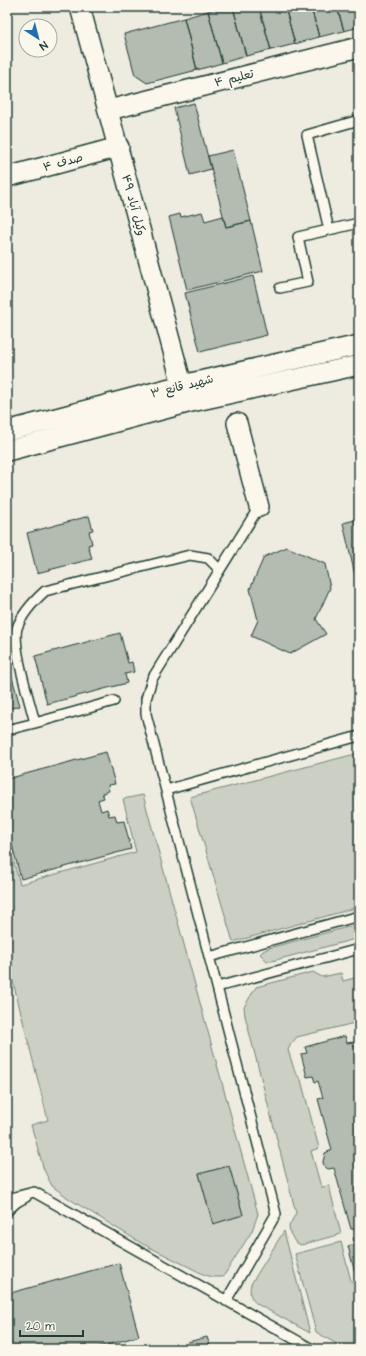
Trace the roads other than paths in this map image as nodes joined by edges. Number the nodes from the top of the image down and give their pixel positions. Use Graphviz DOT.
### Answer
graph roads {
  1 [pos="80,7"];
  2 [pos="359,47"];
  3 [pos="109,110"];
  4 [pos="359,120"];
  5 [pos="119,147"];
  6 [pos="7,178"];
  7 [pos="359,223"];
  8 [pos="329,230"];
  9 [pos="280,288"];
  10 [pos="359,345"];
  11 [pos="359,365"];
  12 [pos="184,394"];
  13 [pos="237,423"];
  14 [pos="7,432"];
  15 [pos="7,451"];
  16 [pos="259,507"];
  17 [pos="220,570"];
  18 [pos="114,700"];
  19 [pos="35,723"];
  20 [pos="7,730"];
  21 [pos="359,736"];
  22 [pos="166,790"];
  23 [pos="359,916"];
  24 [pos="359,949"];
  25 [pos="209,957"];
  26 [pos="217,987"];
  27 [pos="34,1192"];
  28 [pos="7,1198"];
  29 [pos="7,1211"];
  30 [pos="226,1301"];
  31 [pos="312,1349"];
  1 -- 3 [label="street, وکیل آباد ۴۹"];
  2 -- 3 [label="street, تعلیم ۴"];
  3 -- 5 [label="street, وکیل آباد ۴۹"];
  4 -- 8 [label="lane"];
  5 -- 6 [label="street, صدف ۴"];
  5 -- 12 [label="street, وکیل آباد ۴۹"];
  7 -- 8 [label="lane"];
  8 -- 9 [label="lane"];
  10 -- 12 [label="street, شهید قانع ۳"];
  11 -- 12 [label="street, شهید قانع ۳"];
  12 -- 14 [label="street, شهید قانع ۳"];
  12 -- 15 [label="street, شهید قانع ۳"];
  13 -- 16 [label="street"];
  16 -- 17 [label="lane"];
  17 -- 19 [label="lane"];
  17 -- 22 [label="lane"];
  18 -- 19 [label="lane"];
  19 -- 20 [label="lane"];
  21 -- 22 [label="lane"];
  22 -- 25 [label="lane"];
  23 -- 25 [label="lane"];
  24 -- 26 [label="lane"];
  25 -- 26 [label="lane"];
  26 -- 30 [label="lane"];
  27 -- 28 [label="lane"];
  27 -- 29 [label="lane"];
  27 -- 30 [label="lane"];
  30 -- 31 [label="lane"];
}
